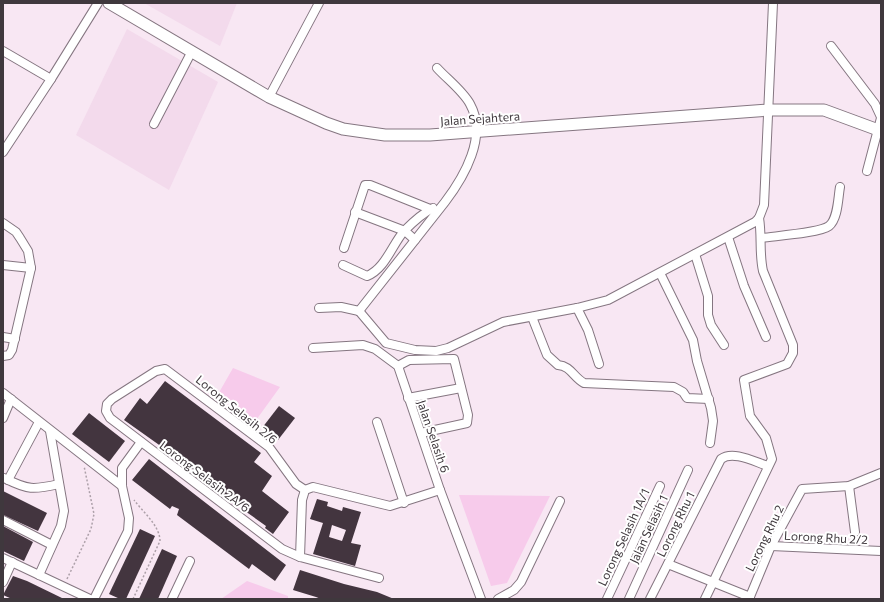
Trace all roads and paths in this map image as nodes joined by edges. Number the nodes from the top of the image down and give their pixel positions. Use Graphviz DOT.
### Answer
graph roads {
  1 [pos="98,3"];
  2 [pos="109,3"];
  3 [pos="319,3"];
  4 [pos="773,3"];
  5 [pos="831,46"];
  6 [pos="3,51"];
  7 [pos="192,51"];
  8 [pos="437,68"];
  9 [pos="52,79"];
  10 [pos="269,97"];
  11 [pos="769,110"];
  12 [pos="881,118"];
  13 [pos="154,124"];
  14 [pos="880,130"];
  15 [pos="477,131"];
  16 [pos="3,152"];
  17 [pos="867,171"];
  18 [pos="840,187"];
  19 [pos="445,202"];
  20 [pos="430,209"];
  21 [pos="355,212"];
  22 [pos="759,218"];
  23 [pos="3,223"];
  24 [pos="405,231"];
  25 [pos="728,237"];
  26 [pos="762,238"];
  27 [pos="415,240"];
  28 [pos="344,248"];
  29 [pos="695,254"];
  30 [pos="3,265"];
  31 [pos="343,266"];
  32 [pos="30,268"];
  33 [pos="660,273"];
  34 [pos="319,308"];
  35 [pos="577,308"];
  36 [pos="359,311"];
  37 [pos="532,317"];
  38 [pos="3,337"];
  39 [pos="766,337"];
  40 [pos="15,339"];
  41 [pos="386,343"];
  42 [pos="724,345"];
  43 [pos="313,348"];
  44 [pos="383,355"];
  45 [pos="3,356"];
  46 [pos="599,364"];
  47 [pos="398,366"];
  48 [pos="165,369"];
  49 [pos="461,388"];
  50 [pos="3,393"];
  51 [pos="408,398"];
  52 [pos="709,399"];
  53 [pos="11,400"];
  54 [pos="3,418"];
  55 [pos="38,422"];
  56 [pos="376,422"];
  57 [pos="50,431"];
  58 [pos="421,433"];
  59 [pos="141,442"];
  60 [pos="710,443"];
  61 [pos="82,454"];
  62 [pos="768,466"];
  63 [pos="688,470"];
  64 [pos="881,473"];
  65 [pos="5,479"];
  66 [pos="59,484"];
  67 [pos="122,486"];
  68 [pos="660,486"];
  69 [pos="849,486"];
  70 [pos="305,490"];
  71 [pos="440,490"];
  72 [pos="132,498"];
  73 [pos="560,501"];
  74 [pos="404,502"];
  75 [pos="3,520"];
  76 [pos="855,532"];
  77 [pos="52,545"];
  78 [pos="771,546"];
  79 [pos="881,551"];
  80 [pos="3,558"];
  81 [pos="300,558"];
  82 [pos="190,560"];
  83 [pos="12,562"];
  84 [pos="668,564"];
  85 [pos="39,575"];
  86 [pos="379,578"];
  87 [pos="3,582"];
  88 [pos="713,583"];
  89 [pos="64,587"];
  90 [pos="749,598"];
  91 [pos="90,599"];
  92 [pos="94,599"];
  93 [pos="134,599"];
  94 [pos="172,599"];
  95 [pos="481,599"];
  96 [pos="498,599"];
  97 [pos="607,599"];
  98 [pos="629,599"];
  99 [pos="650,599"];
  100 [pos="705,599"];
  1 -- 9 [label="street"];
  2 -- 7 [label="main road, Jalan Sejahtera"];
  3 -- 10 [label="street"];
  4 -- 11 [label="street"];
  5 -- 12 [label="street"];
  6 -- 9 [label="street"];
  7 -- 10 [label="main road, Jalan Sejahtera"];
  7 -- 13 [label="street"];
  8 -- 15 [label="street"];
  9 -- 16 [label="street"];
  10 -- 15 [label="main road, Jalan Sejahtera"];
  11 -- 14 [label="main road, Jalan Sejahtera"];
  11 -- 15 [label="main road, Jalan Sejahtera"];
  11 -- 22 [label="street"];
  12 -- 14 [label="street"];
  14 -- 17 [label="street"];
  15 -- 19 [label="street"];
  18 -- 26 [label="street"];
  19 -- 20 [label="street"];
  19 -- 27 [label="street"];
  20 -- 21 [label="street"];
  20 -- 24 [label="street"];
  21 -- 24 [label="street"];
  21 -- 28 [label="street"];
  22 -- 25 [label="street"];
  22 -- 26 [label="street"];
  23 -- 32 [label="street"];
  24 -- 27 [label="street"];
  24 -- 31 [label="street"];
  25 -- 29 [label="street"];
  25 -- 39 [label="street"];
  26 -- 62 [label="street"];
  27 -- 36 [label="street"];
  29 -- 33 [label="street"];
  29 -- 42 [label="street"];
  30 -- 32 [label="street"];
  32 -- 40 [label="street"];
  33 -- 35 [label="street"];
  33 -- 52 [label="street"];
  34 -- 36 [label="street"];
  35 -- 37 [label="street"];
  35 -- 46 [label="street"];
  36 -- 41 [label="street"];
  37 -- 41 [label="street"];
  37 -- 52 [label="street"];
  38 -- 40 [label="street"];
  40 -- 45 [label="street"];
  41 -- 44 [label="street"];
  43 -- 44 [label="street"];
  44 -- 47 [label="street"];
  47 -- 49 [label="street"];
  47 -- 51 [label="street, Jalan Selasih 6"];
  48 -- 59 [label="street, Lorong Selasih 2A/6"];
  48 -- 70 [label="street, Lorong Selasih 2/6"];
  49 -- 51 [label="street"];
  49 -- 58 [label="street"];
  50 -- 53 [label="street"];
  51 -- 58 [label="street, Jalan Selasih 6"];
  52 -- 60 [label="street"];
  53 -- 54 [label="street"];
  53 -- 55 [label="street"];
  55 -- 57 [label="street"];
  55 -- 65 [label="street"];
  56 -- 74 [label="street"];
  57 -- 61 [label="street"];
  57 -- 66 [label="street"];
  58 -- 71 [label="street, Jalan Selasih 6"];
  59 -- 67 [label="street"];
  59 -- 81 [label="street, Lorong Selasih 2A/6"];
  61 -- 67 [label="street"];
  61 -- 89 [label="path"];
  62 -- 84 [label="street, Lorong Rhu 1"];
  62 -- 88 [label="street"];
  63 -- 98 [label="street, Jalan Selasih 1"];
  64 -- 69 [label="street"];
  65 -- 66 [label="street"];
  66 -- 77 [label="street"];
  67 -- 92 [label="street"];
  68 -- 97 [label="street, Lorong Selasih 1A/1"];
  69 -- 76 [label="street"];
  69 -- 78 [label="street, Lorong Rhu 2"];
  70 -- 74 [label="street"];
  70 -- 81 [label="street"];
  71 -- 74 [label="street"];
  71 -- 95 [label="street, Jalan Selasih 6"];
  72 -- 93 [label="path"];
  73 -- 96 [label="street"];
  75 -- 77 [label="street"];
  77 -- 85 [label="street"];
  78 -- 79 [label="street, Lorong Rhu 2/2"];
  78 -- 90 [label="street, Lorong Rhu 2"];
  80 -- 83 [label="street"];
  81 -- 86 [label="street"];
  82 -- 94 [label="street"];
  83 -- 85 [label="street"];
  83 -- 87 [label="street"];
  84 -- 88 [label="street"];
  84 -- 99 [label="street, Lorong Rhu 1"];
  85 -- 89 [label="street"];
  88 -- 90 [label="street"];
  88 -- 100 [label="street"];
  89 -- 91 [label="street"];
}
